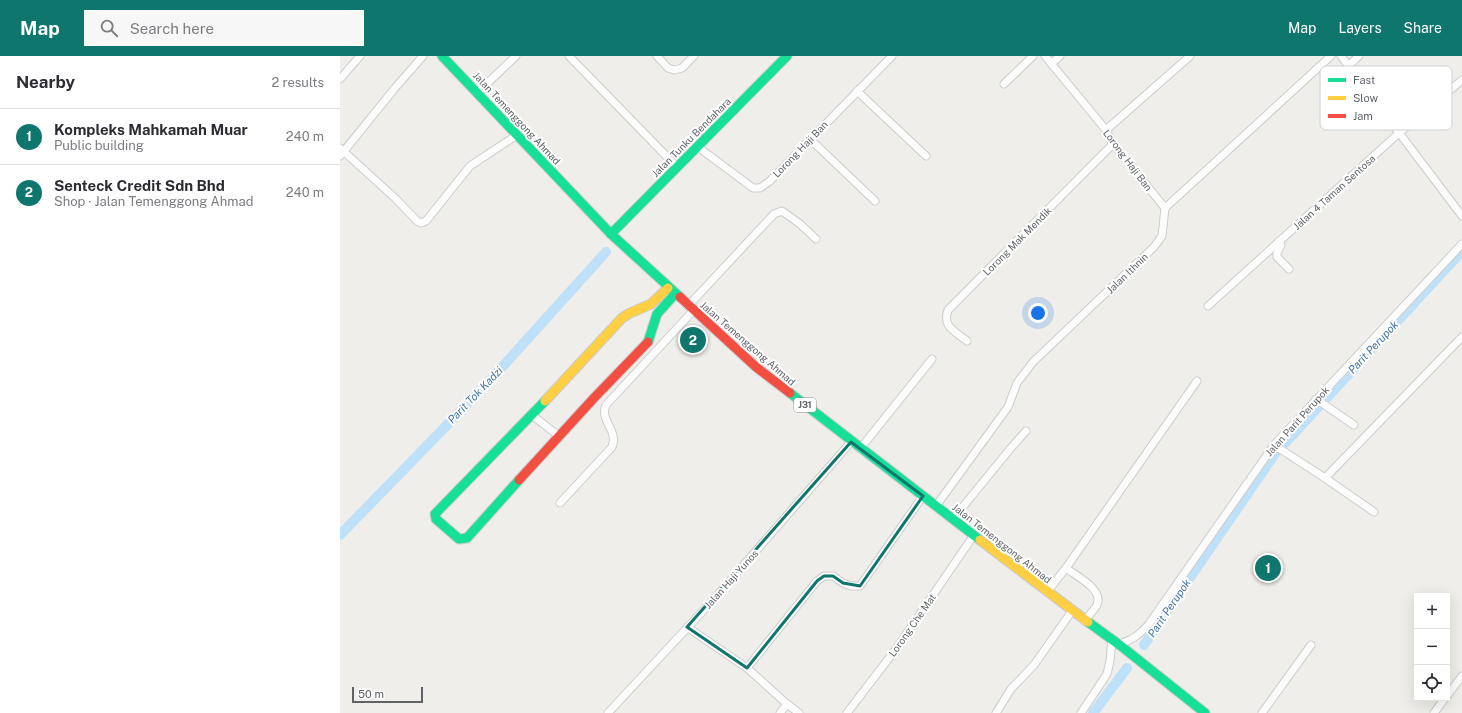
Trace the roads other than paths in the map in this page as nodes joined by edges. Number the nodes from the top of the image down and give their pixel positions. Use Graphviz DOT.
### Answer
graph roads {
  1 [pos="360,56"];
  2 [pos="423,56"];
  3 [pos="442,56"];
  4 [pos="516,56"];
  5 [pos="569,56"];
  6 [pos="657,56"];
  7 [pos="694,56"];
  8 [pos="787,56"];
  9 [pos="892,56"];
  10 [pos="1033,56"];
  11 [pos="1045,56"];
  12 [pos="1060,56"];
  13 [pos="1190,56"];
  14 [pos="1330,56"];
  15 [pos="1341,56"];
  16 [pos="1359,56"];
  17 [pos="1052,63"];
  18 [pos="1348,66"];
  19 [pos="340,80"];
  20 [pos="1462,80"];
  21 [pos="1004,84"];
  22 [pos="1452,88"];
  23 [pos="857,91"];
  24 [pos="477,93"];
  25 [pos="1106,130"];
  26 [pos="1397,130"];
  27 [pos="1403,130"];
  28 [pos="1399,133"];
  29 [pos="517,135"];
  30 [pos="810,139"];
  31 [pos="1113,144"];
  32 [pos="698,147"];
  33 [pos="341,152"];
  34 [pos="926,156"];
  35 [pos="677,167"];
  36 [pos="875,201"];
  37 [pos="1165,208"];
  38 [pos="1462,216"];
  39 [pos="611,234"];
  40 [pos="816,239"];
  41 [pos="1279,241"];
  42 [pos="1462,244"];
  43 [pos="1289,269"];
  44 [pos="672,291"];
  45 [pos="1208,306"];
  46 [pos="691,308"];
  47 [pos="1462,337"];
  48 [pos="967,341"];
  49 [pos="932,359"];
  50 [pos="1197,381"];
  51 [pos="1316,399"];
  52 [pos="532,415"];
  53 [pos="1354,425"];
  54 [pos="1026,432"];
  55 [pos="560,437"];
  56 [pos="851,442"];
  57 [pos="1274,445"];
  58 [pos="860,448"];
  59 [pos="1325,478"];
  60 [pos="923,496"];
  61 [pos="560,503"];
  62 [pos="936,506"];
  63 [pos="1374,512"];
  64 [pos="953,519"];
  65 [pos="974,535"];
  66 [pos="1066,568"];
  67 [pos="1047,592"];
  68 [pos="1072,611"];
  69 [pos="1085,621"];
  70 [pos="687,627"];
  71 [pos="1115,641"];
  72 [pos="1311,645"];
  73 [pos="747,668"];
  74 [pos="1462,676"];
  75 [pos="1450,692"];
  76 [pos="1443,701"];
  77 [pos="787,704"];
  78 [pos="608,713"];
  79 [pos="780,713"];
  80 [pos="799,713"];
  81 [pos="847,713"];
  82 [pos="996,713"];
  83 [pos="1081,713"];
  84 [pos="1205,713"];
  85 [pos="1262,713"];
  86 [pos="1434,713"];
  1 -- 19 [label="street"];
  2 -- 33 [label="street"];
  3 -- 24 [label="main road, Jalan Temenggong Ahmad / J31"];
  4 -- 24 [label="street"];
  5 -- 35 [label="street"];
  6 -- 7 [label="street"];
  8 -- 32 [label="main road, Jalan Tunku Bendahara"];
  9 -- 23 [label="street, Lorong Haji Ban"];
  10 -- 21 [label="street"];
  11 -- 17 [label="street, Lorong Haji Ban"];
  12 -- 17 [label="street"];
  13 -- 25 [label="street"];
  14 -- 37 [label="street"];
  15 -- 18 [label="street"];
  16 -- 18 [label="street"];
  17 -- 25 [label="street, Lorong Haji Ban"];
  20 -- 22 [label="street, Jalan 4 Taman Sentosa"];
  23 -- 30 [label="street, Lorong Haji Ban"];
  23 -- 34 [label="street"];
  24 -- 29 [label="main road, Jalan Temenggong Ahmad / J31"];
  25 -- 31 [label="street, Lorong Haji Ban"];
  26 -- 28 [label="street"];
  27 -- 28 [label="street, Jalan 4 Taman Sentosa"];
  28 -- 38 [label="street"];
  28 -- 41 [label="street, Jalan 4 Taman Sentosa"];
  29 -- 33 [label="street"];
  29 -- 39 [label="main road, Jalan Temenggong Ahmad / J31"];
  30 -- 32 [label="street, Lorong Haji Ban"];
  30 -- 36 [label="street"];
  31 -- 37 [label="street, Lorong Haji Ban"];
  31 -- 48 [label="street, Lorong Mak Mendik"];
  32 -- 35 [label="main road, Jalan Tunku Bendahara"];
  35 -- 39 [label="main road, Jalan Tunku Bendahara"];
  37 -- 62 [label="street, Jalan Ithnin"];
  39 -- 44 [label="main road, Jalan Temenggong Ahmad / J31"];
  40 -- 46 [label="street"];
  41 -- 43 [label="street"];
  41 -- 45 [label="street, Jalan 4 Taman Sentosa"];
  42 -- 51 [label="street, Jalan Parit Perupok"];
  44 -- 46 [label="main road, Jalan Temenggong Ahmad / J31"];
  44 -- 52 [label="main road"];
  44 -- 55 [label="main road"];
  46 -- 56 [label="main road, Jalan Temenggong Ahmad / J31"];
  46 -- 61 [label="street"];
  47 -- 59 [label="street"];
  49 -- 58 [label="street"];
  50 -- 66 [label="street"];
  51 -- 53 [label="street"];
  51 -- 57 [label="street, Jalan Parit Perupok"];
  52 -- 55 [label="street"];
  52 -- 55 [label="main road"];
  54 -- 64 [label="street"];
  56 -- 58 [label="main road, Jalan Temenggong Ahmad / J31"];
  56 -- 70 [label="street, Jalan Haji Yunos"];
  57 -- 59 [label="street"];
  57 -- 71 [label="street, Jalan Parit Perupok"];
  58 -- 60 [label="main road, Jalan Temenggong Ahmad / J31"];
  59 -- 63 [label="street"];
  60 -- 62 [label="main road, Jalan Temenggong Ahmad / J31"];
  60 -- 73 [label="street"];
  62 -- 64 [label="main road, Jalan Temenggong Ahmad / J31"];
  64 -- 65 [label="main road, Jalan Temenggong Ahmad / J31"];
  65 -- 67 [label="main road, Jalan Temenggong Ahmad / J31"];
  65 -- 81 [label="street, Lorong Che Mat"];
  66 -- 67 [label="street"];
  66 -- 69 [label="street"];
  67 -- 68 [label="main road, Jalan Temenggong Ahmad / J31"];
  68 -- 69 [label="main road, Jalan Temenggong Ahmad / J31"];
  68 -- 82 [label="street"];
  69 -- 71 [label="main road, Jalan Temenggong Ahmad / J31"];
  70 -- 73 [label="street"];
  70 -- 78 [label="street, Jalan Haji Yunos"];
  71 -- 83 [label="street"];
  71 -- 84 [label="main road, Jalan Temenggong Ahmad / J31"];
  72 -- 85 [label="street"];
  73 -- 77 [label="street"];
  74 -- 75 [label="street"];
  76 -- 86 [label="street"];
  77 -- 79 [label="street"];
  77 -- 80 [label="street"];
}
